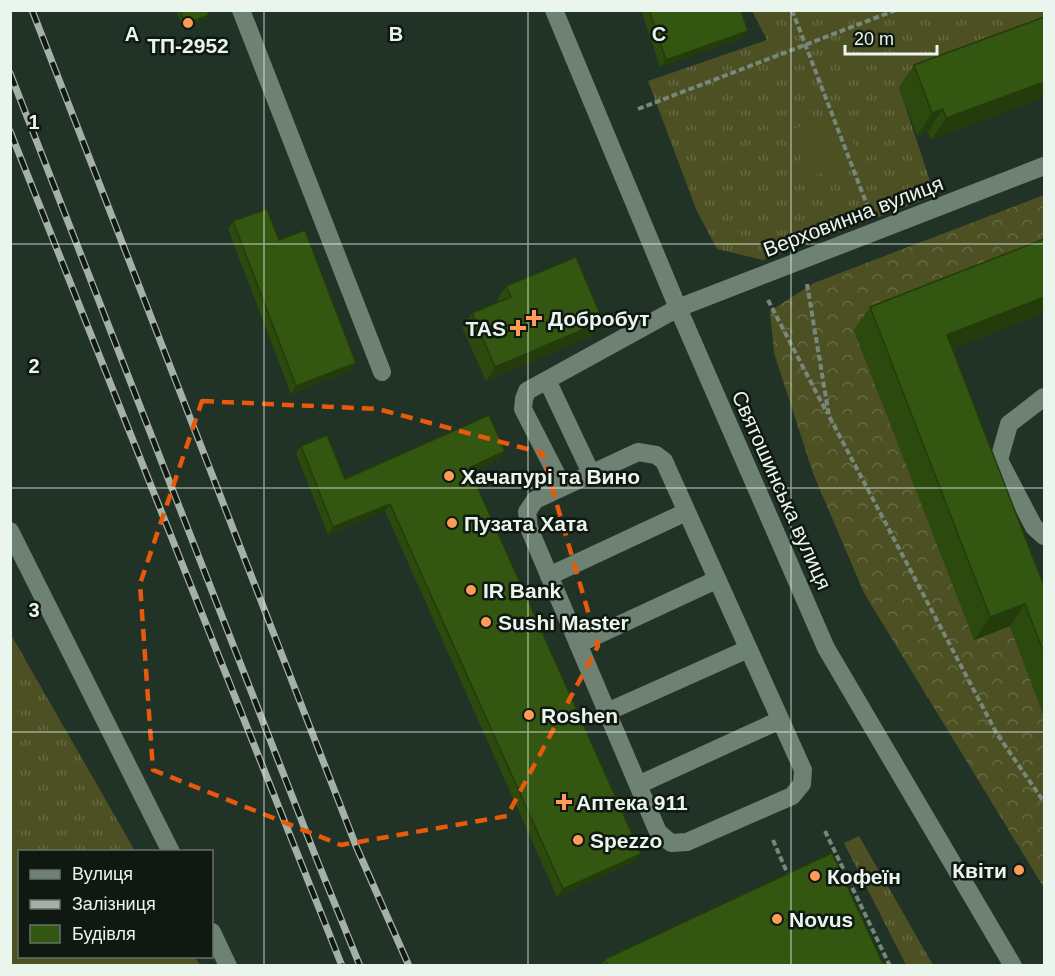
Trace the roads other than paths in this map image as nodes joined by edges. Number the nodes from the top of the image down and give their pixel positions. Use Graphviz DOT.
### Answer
graph roads {
  1 [pos="241,10"];
  2 [pos="554,10"];
  3 [pos="1044,166"];
  4 [pos="678,308"];
  5 [pos="382,372"];
  6 [pos="547,380"];
  7 [pos="1044,398"];
  8 [pos="591,473"];
  9 [pos="563,487"];
  10 [pos="686,512"];
  11 [pos="10,531"];
  12 [pos="1044,536"];
  13 [pos="549,576"];
  14 [pos="716,580"];
  15 [pos="578,644"];
  16 [pos="748,649"];
  17 [pos="607,712"];
  18 [pos="780,720"];
  19 [pos="638,785"];
  20 [pos="170,850"];
  21 [pos="213,934"];
  22 [pos="228,966"];
  23 [pos="1013,966"];
  1 -- 5 [label="main road"];
  2 -- 4 [label="main road, Святошинська вулиця"];
  3 -- 4 [label="main road, Верховинна вулиця"];
  4 -- 6 [label="main road, Верховинна вулиця"];
  4 -- 23 [label="main road, Святошинська вулиця"];
  6 -- 8 [label="main road"];
  6 -- 9 [label="main road, Верховинна вулиця"];
  7 -- 12 [label="main road"];
  8 -- 9 [label="main road"];
  8 -- 10 [label="main road"];
  9 -- 13 [label="main road"];
  10 -- 13 [label="main road"];
  10 -- 14 [label="main road"];
  11 -- 20 [label="main road"];
  13 -- 15 [label="main road"];
  14 -- 15 [label="main road"];
  14 -- 16 [label="main road"];
  15 -- 17 [label="main road"];
  16 -- 17 [label="main road"];
  16 -- 18 [label="main road"];
  17 -- 19 [label="main road"];
  18 -- 19 [label="main road"];
  18 -- 19 [label="main road"];
  21 -- 22 [label="main road"];
}
